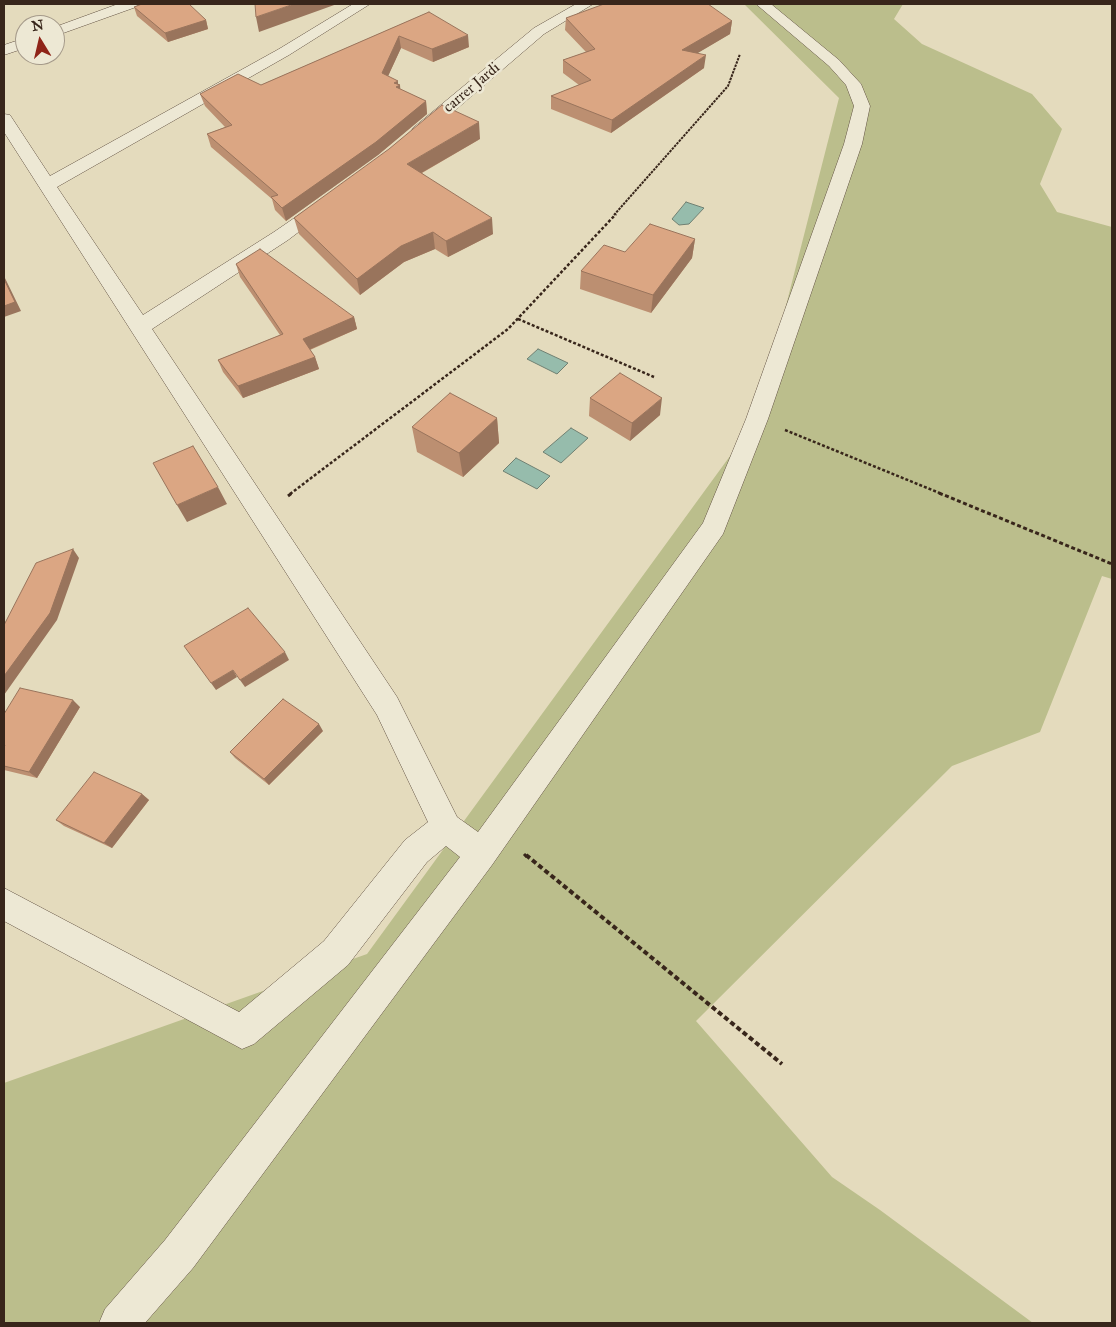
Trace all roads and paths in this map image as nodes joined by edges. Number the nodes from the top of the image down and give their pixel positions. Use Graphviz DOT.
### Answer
graph roads {
  1 [pos="131,4"];
  2 [pos="363,4"];
  3 [pos="586,4"];
  4 [pos="763,4"];
  5 [pos="65,28"];
  6 [pos="740,54"];
  7 [pos="4,119"];
  8 [pos="408,141"];
  9 [pos="47,185"];
  10 [pos="341,193"];
  11 [pos="518,319"];
  12 [pos="138,328"];
  13 [pos="654,377"];
  14 [pos="757,419"];
  15 [pos="262,516"];
  16 [pos="1112,564"];
  17 [pos="446,827"];
  18 [pos="489,843"];
  19 [pos="4,904"];
  20 [pos="782,1064"];
  21 [pos="119,1323"];
  1 -- 5 [label="street"];
  2 -- 9 [label="street"];
  3 -- 8 [label="street, carrer Jardi"];
  4 -- 14 [label="street"];
  6 -- 11 [label="path"];
  7 -- 9 [label="street"];
  9 -- 12 [label="street"];
  10 -- 12 [label="street"];
  11 -- 13 [label="path"];
  11 -- 15 [label="path"];
  12 -- 15 [label="street"];
  14 -- 16 [label="path"];
  14 -- 18 [label="street"];
  15 -- 17 [label="street"];
  17 -- 18 [label="street"];
  17 -- 19 [label="street"];
  18 -- 20 [label="path"];
  18 -- 21 [label="street"];
}
